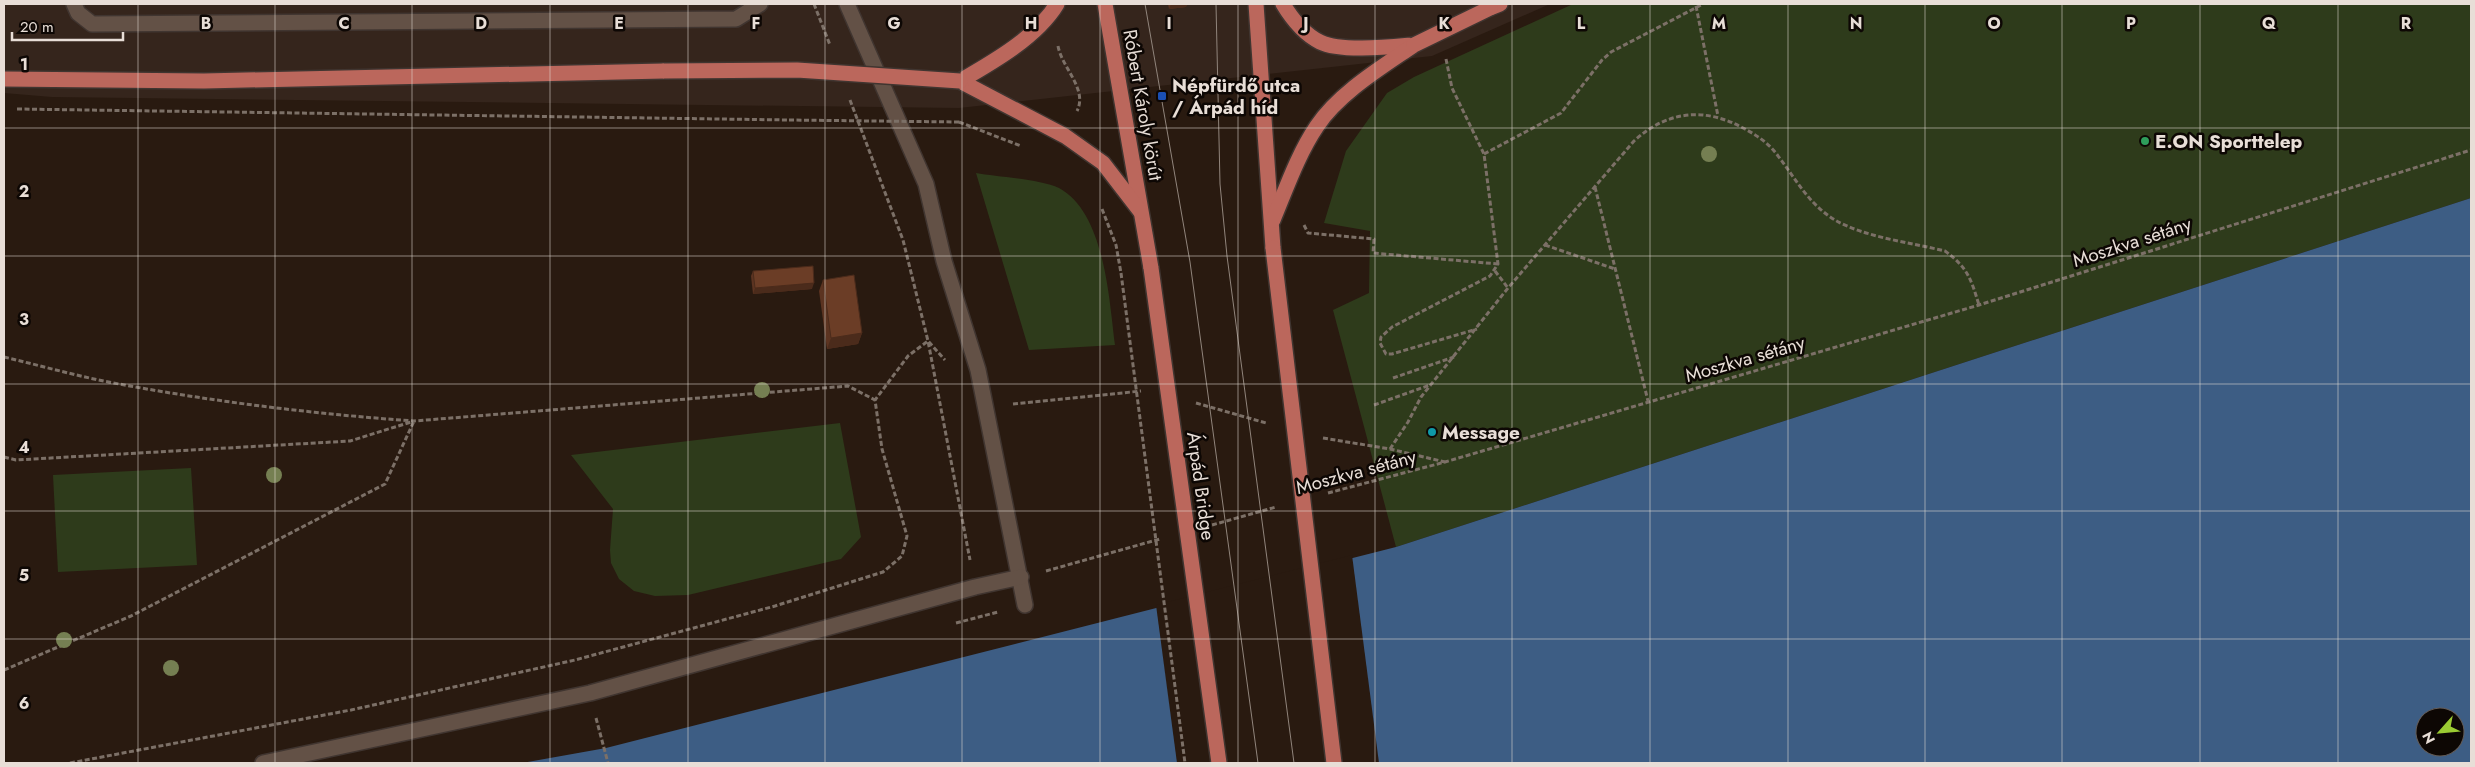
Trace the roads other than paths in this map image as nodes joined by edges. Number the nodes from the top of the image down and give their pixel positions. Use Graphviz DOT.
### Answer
graph roads {
  1 [pos="74,4"];
  2 [pos="760,4"];
  3 [pos="847,4"];
  4 [pos="1105,4"];
  5 [pos="1256,4"];
  6 [pos="1283,4"];
  7 [pos="1495,6"];
  8 [pos="1054,9"];
  9 [pos="1414,45"];
  10 [pos="4,79"];
  11 [pos="960,81"];
  12 [pos="1142,214"];
  13 [pos="1271,224"];
  14 [pos="1021,577"];
  15 [pos="1025,605"];
  16 [pos="264,763"];
  17 [pos="1219,763"];
  18 [pos="1334,763"];
  1 -- 2 [label="street"];
  3 -- 14 [label="street"];
  4 -- 12 [label="main road, Róbert Károly körút"];
  5 -- 13 [label="main road"];
  6 -- 9 [label="main road"];
  7 -- 9 [label="main road, bridge"];
  8 -- 11 [label="main road"];
  9 -- 13 [label="main road"];
  10 -- 11 [label="main road, bridge"];
  11 -- 12 [label="main road"];
  12 -- 17 [label="main road, Árpád Bridge, bridge"];
  13 -- 18 [label="main road, bridge"];
  14 -- 15 [label="street"];
  14 -- 16 [label="street"];
}
